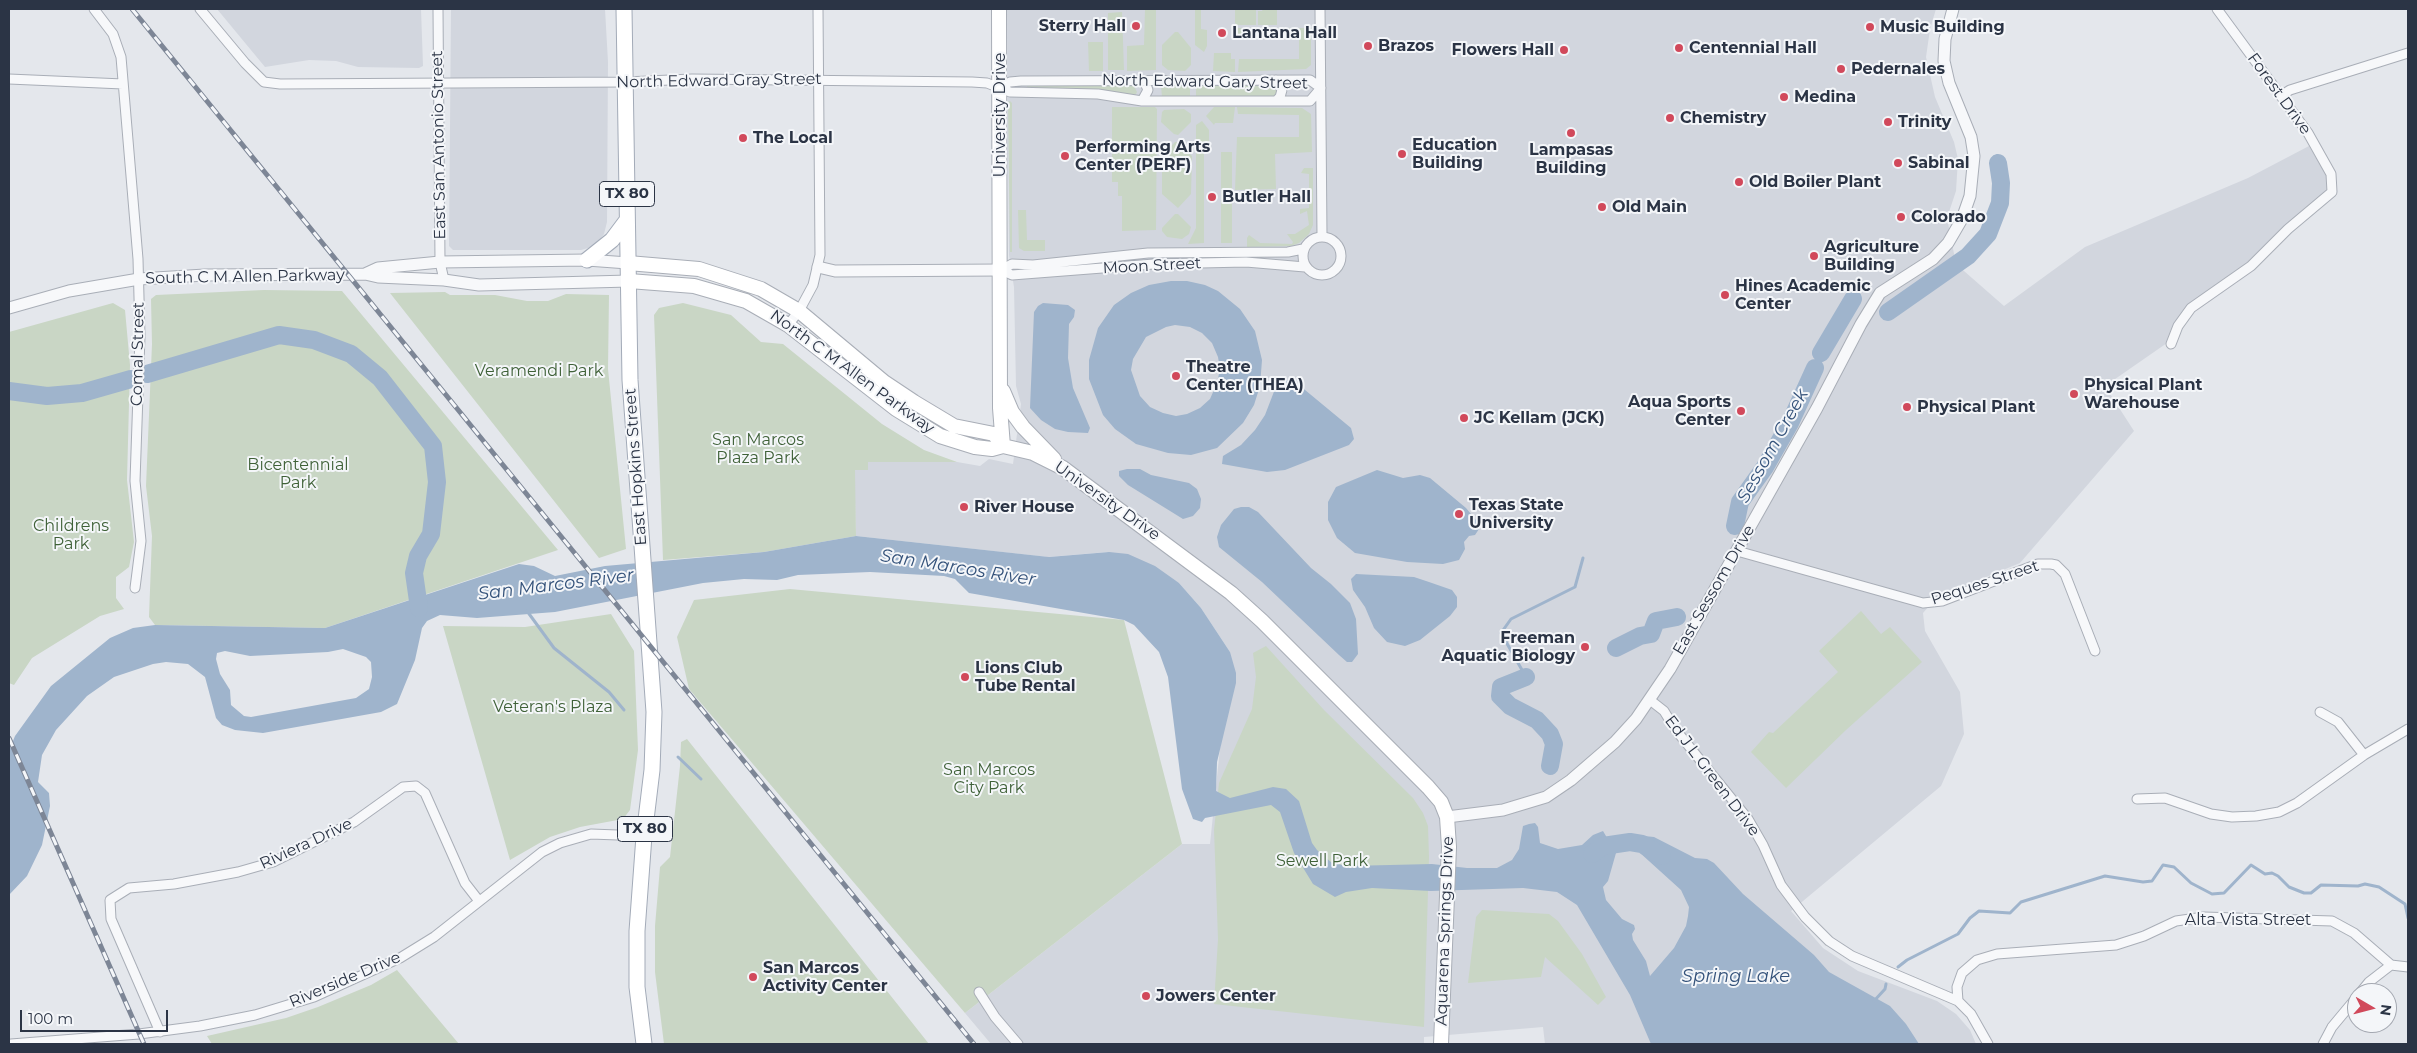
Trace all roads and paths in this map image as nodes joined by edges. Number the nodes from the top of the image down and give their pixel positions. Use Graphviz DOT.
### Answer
graph roads {
  1 [pos="94,9"];
  2 [pos="200,9"];
  3 [pos="438,9"];
  4 [pos="624,9"];
  5 [pos="818,9"];
  6 [pos="999,9"];
  7 [pos="1320,9"];
  8 [pos="1953,9"];
  9 [pos="2217,9"];
  10 [pos="2408,52"];
  11 [pos="9,79"];
  12 [pos="818,80"];
  13 [pos="1140,80"];
  14 [pos="1276,80"];
  15 [pos="439,81"];
  16 [pos="626,82"];
  17 [pos="123,84"];
  18 [pos="999,87"];
  19 [pos="1321,88"];
  20 [pos="2282,95"];
  21 [pos="1142,101"];
  22 [pos="1276,101"];
  23 [pos="627,220"];
  24 [pos="1322,236"];
  25 [pos="1303,249"];
  26 [pos="588,260"];
  27 [pos="440,262"];
  28 [pos="628,263"];
  29 [pos="818,267"];
  30 [pos="1305,267"];
  31 [pos="1001,270"];
  32 [pos="365,274"];
  33 [pos="730,277"];
  34 [pos="139,279"];
  35 [pos="444,280"];
  36 [pos="629,281"];
  37 [pos="724,294"];
  38 [pos="9,308"];
  39 [pos="799,311"];
  40 [pos="788,325"];
  41 [pos="2171,344"];
  42 [pos="847,350"];
  43 [pos="835,363"];
  44 [pos="1000,384"];
  45 [pos="1003,446"];
  46 [pos="1063,468"];
  47 [pos="1737,550"];
  48 [pos="135,588"];
  49 [pos="2095,651"];
  50 [pos="1650,700"];
  51 [pos="2320,712"];
  52 [pos="2408,729"];
  53 [pos="2364,755"];
  54 [pos="2136,799"];
  55 [pos="1447,817"];
  56 [pos="644,836"];
  57 [pos="479,901"];
  58 [pos="2391,965"];
  59 [pos="2408,967"];
  60 [pos="2368,983"];
  61 [pos="979,992"];
  62 [pos="1958,1001"];
  63 [pos="2347,1009"];
  64 [pos="160,1032"];
  65 [pos="47,1043"];
  66 [pos="11,1044"];
  67 [pos="644,1044"];
  68 [pos="1018,1044"];
  69 [pos="1441,1044"];
  70 [pos="1988,1044"];
  71 [pos="2323,1044"];
  1 -- 17 [label="street, Comal Street"];
  2 -- 15 [label="street, North Edward Gray Street"];
  3 -- 15 [label="street, East San Antonio Street"];
  4 -- 16 [label="main road, East Hopkins Street / TX 80"];
  5 -- 12 [label="street"];
  6 -- 18 [label="main road, University Drive"];
  7 -- 19 [label="street"];
  8 -- 47 [label="street, East Sessom Drive"];
  9 -- 20 [label="street, Forest Drive"];
  10 -- 20 [label="street"];
  11 -- 17 [label="street"];
  12 -- 16 [label="street, North Edward Gray Street"];
  12 -- 18 [label="street, North Edward Gray Street"];
  12 -- 29 [label="street"];
  13 -- 14 [label="street, North Edward Gary Street"];
  13 -- 18 [label="street, North Edward Gary Street"];
  13 -- 21 [label="street"];
  14 -- 19 [label="street, North Edward Gary Street"];
  14 -- 22 [label="street"];
  15 -- 16 [label="street, North Edward Gray Street"];
  15 -- 27 [label="street, East San Antonio Street"];
  16 -- 23 [label="main road, East Hopkins Street / TX 80"];
  17 -- 34 [label="street, Comal Street"];
  18 -- 21 [label="street, North Edward Gary Street"];
  18 -- 31 [label="main road, University Drive"];
  19 -- 22 [label="street, North Edward Gary Street"];
  19 -- 24 [label="street"];
  20 -- 41 [label="street, Forest Drive"];
  21 -- 22 [label="street, North Edward Gary Street"];
  23 -- 26 [label="main road"];
  23 -- 28 [label="main road, East Hopkins Street / TX 80"];
  24 -- 25 [label="street"];
  24 -- 30 [label="street"];
  25 -- 30 [label="street"];
  25 -- 31 [label="street, Moon Street"];
  26 -- 27 [label="street, North C M Allen Parkway"];
  26 -- 28 [label="street, North C M Allen Parkway"];
  27 -- 32 [label="street, South C M Allen Parkway"];
  27 -- 35 [label="street, East San Antonio Street"];
  28 -- 33 [label="main road, North C M Allen Parkway"];
  28 -- 36 [label="main road, East Hopkins Street / TX 80"];
  29 -- 31 [label="street, Moon Street"];
  29 -- 39 [label="street"];
  30 -- 31 [label="street, Moon Street"];
  31 -- 44 [label="main road, University Drive"];
  32 -- 34 [label="street, South C M Allen Parkway"];
  32 -- 35 [label="street, South C M Allen Parkway"];
  33 -- 37 [label="main road"];
  33 -- 39 [label="main road, North C M Allen Parkway"];
  34 -- 38 [label="street, South C M Allen Parkway"];
  34 -- 48 [label="street, Comal Street"];
  35 -- 36 [label="street, North C M Allen Parkway"];
  36 -- 37 [label="main road, North C M Allen Parkway"];
  36 -- 56 [label="main road, East Hopkins Street / TX 80"];
  37 -- 40 [label="main road, North C M Allen Parkway"];
  39 -- 40 [label="street"];
  39 -- 42 [label="main road, North C M Allen Parkway"];
  40 -- 43 [label="main road, North C M Allen Parkway"];
  42 -- 43 [label="main road"];
  42 -- 45 [label="main road, North C M Allen Parkway"];
  43 -- 45 [label="main road, North C M Allen Parkway"];
  44 -- 45 [label="main road, University Drive"];
  44 -- 46 [label="main road"];
  45 -- 46 [label="main road, University Drive"];
  46 -- 55 [label="main road, University Drive"];
  47 -- 49 [label="street, Peques Street"];
  47 -- 50 [label="street, East Sessom Drive"];
  50 -- 55 [label="street, East Sessom Drive"];
  50 -- 62 [label="street, Ed J L Green Drive"];
  51 -- 53 [label="street"];
  52 -- 53 [label="street"];
  53 -- 54 [label="street"];
  55 -- 69 [label="main road, Aquarena Springs Drive"];
  56 -- 57 [label="street, Riverside Drive"];
  56 -- 67 [label="main road, East Hopkins Street / TX 80"];
  57 -- 64 [label="street, Riverside Drive"];
  57 -- 64 [label="street, Riviera Drive"];
  58 -- 59 [label="street"];
  58 -- 60 [label="street"];
  58 -- 62 [label="street, Alta Vista Street"];
  61 -- 68 [label="street"];
  62 -- 70 [label="street, Ed J L Green Drive"];
  63 -- 71 [label="street"];
  64 -- 65 [label="street, Riverside Drive"];
  65 -- 66 [label="street, Riverside Drive"];
}
